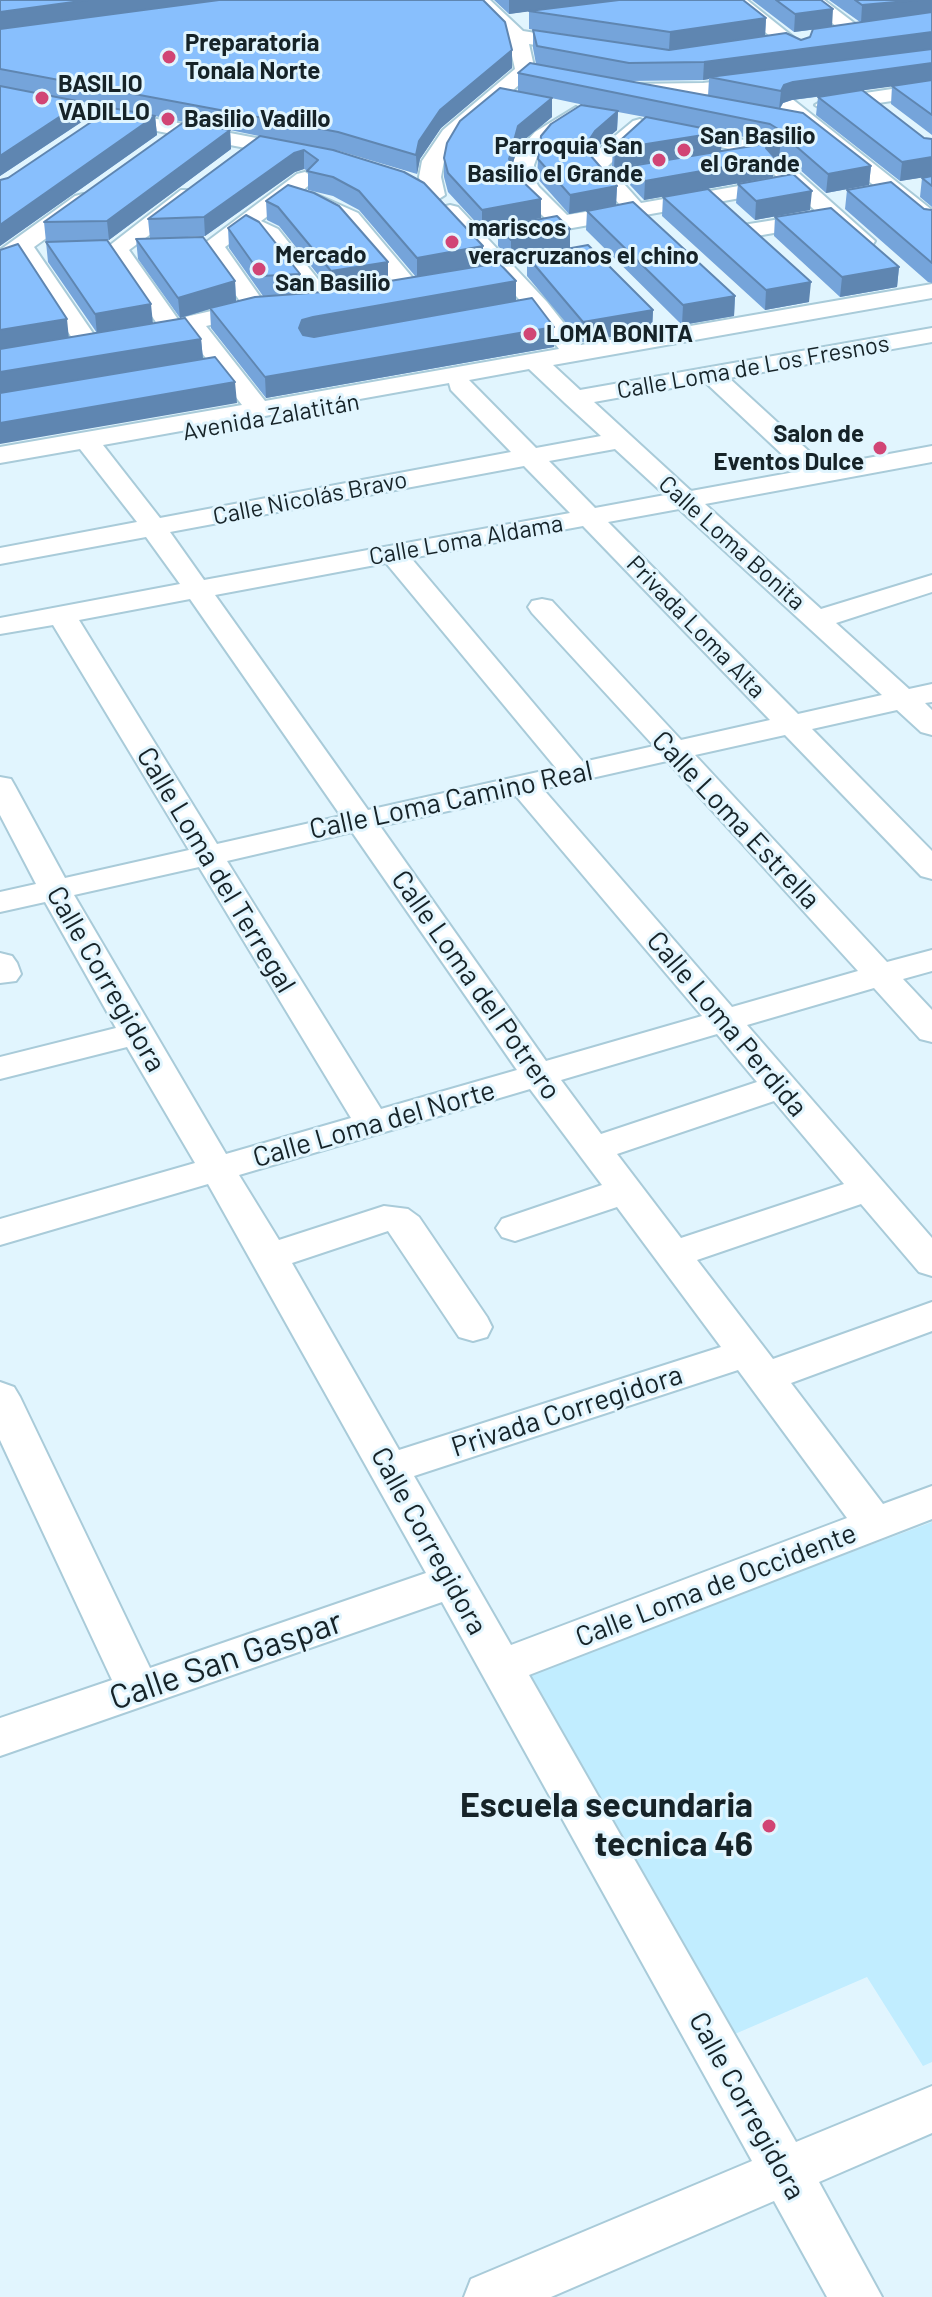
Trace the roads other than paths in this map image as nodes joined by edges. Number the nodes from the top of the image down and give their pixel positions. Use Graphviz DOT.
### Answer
graph roads {
  1 [pos="479,0"];
  2 [pos="735,0"];
  3 [pos="812,0"];
  4 [pos="537,20"];
  5 [pos="512,30"];
  6 [pos="789,42"];
  7 [pos="761,46"];
  8 [pos="603,50"];
  9 [pos="760,83"];
  10 [pos="932,89"];
  11 [pos="0,95"];
  12 [pos="493,96"];
  13 [pos="866,99"];
  14 [pos="37,102"];
  15 [pos="521,102"];
  16 [pos="548,107"];
  17 [pos="719,107"];
  18 [pos="792,109"];
  19 [pos="576,113"];
  20 [pos="765,115"];
  21 [pos="888,115"];
  22 [pos="109,116"];
  23 [pos="12,118"];
  24 [pos="640,125"];
  25 [pos="813,126"];
  26 [pos="181,130"];
  27 [pos="84,133"];
  28 [pos="450,134"];
  29 [pos="256,144"];
  30 [pos="158,147"];
  31 [pos="416,152"];
  32 [pos="765,152"];
  33 [pos="716,161"];
  34 [pos="231,163"];
  35 [pos="638,174"];
  36 [pos="607,179"];
  37 [pos="206,181"];
  38 [pos="797,182"];
  39 [pos="413,183"];
  40 [pos="920,187"];
  41 [pos="895,191"];
  42 [pos="55,193"];
  43 [pos="285,194"];
  44 [pos="434,195"];
  45 [pos="713,197"];
  46 [pos="637,210"];
  47 [pos="828,210"];
  48 [pos="932,221"];
  49 [pos="248,223"];
  50 [pos="561,223"];
  51 [pos="659,230"];
  52 [pos="751,230"];
  53 [pos="476,240"];
  54 [pos="584,243"];
  55 [pos="212,246"];
  56 [pos="185,247"];
  57 [pos="157,248"];
  58 [pos="116,249"];
  59 [pos="86,250"];
  60 [pos="772,250"];
  61 [pos="56,251"];
  62 [pos="879,255"];
  63 [pos="8,257"];
  64 [pos="534,265"];
  65 [pos="503,271"];
  66 [pos="901,274"];
  67 [pos="472,277"];
  68 [pos="814,289"];
  69 [pos="381,293"];
  70 [pos="352,298"];
  71 [pos="735,300"];
  72 [pos="324,302"];
  73 [pos="277,305"];
  74 [pos="539,307"];
  75 [pos="835,309"];
  76 [pos="929,311"];
  77 [pos="509,313"];
  78 [pos="655,315"];
  79 [pos="757,320"];
  80 [pos="187,326"];
  81 [pos="145,335"];
  82 [pos="675,335"];
  83 [pos="117,340"];
  84 [pos="89,345"];
  85 [pos="59,350"];
  86 [pos="832,353"];
  87 [pos="550,359"];
  88 [pos="224,366"];
  89 [pos="333,370"];
  90 [pos="195,371"];
  91 [pos="710,374"];
  92 [pos="857,375"];
  93 [pos="460,385"];
  94 [pos="351,393"];
  95 [pos="574,398"];
  96 [pos="258,409"];
  97 [pos="29,425"];
  98 [pos="612,434"];
  99 [pos="89,444"];
  100 [pos="42,448"];
  101 [pos="524,450"];
  102 [pos="932,454"];
  103 [pos="0,455"];
  104 [pos="0,465"];
  105 [pos="821,476"];
  106 [pos="686,501"];
  107 [pos="591,517"];
  108 [pos="148,519"];
  109 [pos="0,537"];
  110 [pos="392,553"];
  111 [pos="0,556"];
  112 [pos="932,583"];
  113 [pos="195,589"];
  114 [pos="542,607"];
  115 [pos="61,614"];
  116 [pos="817,620"];
  117 [pos="0,626"];
  118 [pos="918,696"];
  119 [pos="789,724"];
  120 [pos="932,726"];
  121 [pos="673,751"];
  122 [pos="576,773"];
  123 [pos="523,785"];
  124 [pos="0,786"];
  125 [pos="358,820"];
  126 [pos="206,855"];
  127 [pos="932,869"];
  128 [pos="55,890"];
  129 [pos="0,902"];
  130 [pos="932,960"];
  131 [pos="880,977"];
  132 [pos="726,1022"];
  133 [pos="932,1031"];
  134 [pos="136,1034"];
  135 [pos="0,1068"];
  136 [pos="539,1076"];
  137 [pos="781,1086"];
  138 [pos="373,1125"];
  139 [pos="594,1149"];
  140 [pos="218,1170"];
  141 [pos="867,1189"];
  142 [pos="624,1191"];
  143 [pos="515,1228"];
  144 [pos="0,1232"];
  145 [pos="671,1255"];
  146 [pos="270,1257"];
  147 [pos="932,1263"];
  148 [pos="932,1316"];
  149 [pos="473,1327"];
  150 [pos="755,1366"];
  151 [pos="0,1397"];
  152 [pos="388,1469"];
  153 [pos="932,1502"];
  154 [pos="875,1524"];
  155 [pos="451,1582"];
  156 [pos="500,1668"];
  157 [pos="138,1689"];
  158 [pos="0,1737"];
  159 [pos="932,2109"];
  160 [pos="785,2173"];
  161 [pos="490,2297"];
  162 [pos="856,2297"];
  1 -- 5 [label="street"];
  2 -- 6 [label="street"];
  3 -- 6 [label="street"];
  4 -- 5 [label="street"];
  5 -- 8 [label="street"];
  5 -- 12 [label="street"];
  6 -- 7 [label="street"];
  6 -- 9 [label="street"];
  9 -- 17 [label="street"];
  9 -- 18 [label="street"];
  10 -- 13 [label="street"];
  11 -- 14 [label="street"];
  12 -- 15 [label="street"];
  12 -- 28 [label="street"];
  13 -- 18 [label="street"];
  13 -- 21 [label="street"];
  14 -- 22 [label="street"];
  14 -- 23 [label="street"];
  16 -- 19 [label="street"];
  18 -- 25 [label="street"];
  19 -- 24 [label="street"];
  19 -- 50 [label="street"];
  20 -- 25 [label="street"];
  22 -- 26 [label="street"];
  22 -- 27 [label="street"];
  24 -- 32 [label="street"];
  24 -- 36 [label="street"];
  25 -- 32 [label="street"];
  25 -- 41 [label="street"];
  26 -- 29 [label="street"];
  26 -- 30 [label="street"];
  28 -- 31 [label="street"];
  28 -- 44 [label="street"];
  29 -- 34 [label="street"];
  29 -- 43 [label="street"];
  32 -- 33 [label="street"];
  32 -- 38 [label="street"];
  35 -- 36 [label="street"];
  36 -- 46 [label="street"];
  37 -- 58 [label="street"];
  38 -- 45 [label="street"];
  38 -- 47 [label="street"];
  39 -- 44 [label="street, Calle Loma Bonita"];
  40 -- 41 [label="street"];
  41 -- 47 [label="street"];
  41 -- 48 [label="street"];
  42 -- 63 [label="street"];
  43 -- 49 [label="street"];
  43 -- 69 [label="street"];
  44 -- 53 [label="street, Calle Loma Bonita"];
  45 -- 46 [label="street"];
  45 -- 52 [label="street"];
  46 -- 50 [label="street"];
  46 -- 51 [label="street"];
  47 -- 52 [label="street"];
  47 -- 62 [label="street"];
  49 -- 55 [label="street"];
  49 -- 72 [label="street"];
  50 -- 53 [label="street"];
  50 -- 54 [label="street"];
  52 -- 60 [label="street"];
  53 -- 65 [label="street, Calle Loma Bonita"];
  55 -- 56 [label="street"];
  55 -- 73 [label="street"];
  57 -- 58 [label="street"];
  58 -- 59 [label="street"];
  58 -- 80 [label="street"];
  61 -- 63 [label="street"];
  63 -- 84 [label="street"];
  64 -- 65 [label="street"];
  65 -- 67 [label="street"];
  65 -- 74 [label="street, Calle Loma Bonita"];
  66 -- 76 [label="street"];
  68 -- 75 [label="street"];
  70 -- 72 [label="street"];
  71 -- 79 [label="street"];
  72 -- 73 [label="street"];
  73 -- 80 [label="street"];
  74 -- 77 [label="street"];
  74 -- 87 [label="street, Calle Loma Bonita"];
  75 -- 76 [label="street, Avenida Zalatitán"];
  75 -- 79 [label="street, Avenida Zalatitán"];
  76 -- 86 [label="street, Calle Loma de Los Fresnos"];
  78 -- 82 [label="street"];
  79 -- 82 [label="street, Avenida Zalatitán"];
  80 -- 81 [label="street"];
  80 -- 88 [label="street"];
  82 -- 87 [label="street, Avenida Zalatitán"];
  83 -- 84 [label="street"];
  84 -- 85 [label="street"];
  86 -- 91 [label="street, Calle Loma de Los Fresnos"];
  86 -- 92 [label="street"];
  87 -- 93 [label="street, Avenida Zalatitán"];
  87 -- 94 [label="street, Avenida Zalatitán"];
  87 -- 95 [label="street, Calle Loma Bonita"];
  88 -- 90 [label="street"];
  88 -- 96 [label="street"];
  89 -- 94 [label="street"];
  91 -- 95 [label="street, Calle Loma de Los Fresnos"];
  91 -- 105 [label="street"];
  93 -- 99 [label="street, Avenida Zalatitán"];
  93 -- 101 [label="street, Privada Loma Alta"];
  94 -- 96 [label="street, Avenida Zalatitán"];
  95 -- 98 [label="street, Calle Loma Bonita"];
  96 -- 99 [label="street, Avenida Zalatitán"];
  97 -- 100 [label="street"];
  98 -- 101 [label="street, Calle Nicolás Bravo"];
  98 -- 106 [label="street, Calle Loma Bonita"];
  99 -- 100 [label="street, Avenida Zalatitán"];
  99 -- 104 [label="street, Avenida Zalatitán"];
  99 -- 108 [label="street, Calle Loma del Potrero"];
  100 -- 103 [label="street, Avenida Zalatitán"];
  101 -- 107 [label="street, Privada Loma Alta"];
  101 -- 108 [label="street, Calle Nicolás Bravo"];
  102 -- 105 [label="street, Calle Loma Aldama"];
  105 -- 106 [label="street, Calle Loma Aldama"];
  106 -- 107 [label="street, Calle Loma Aldama"];
  106 -- 116 [label="street, Calle Loma Bonita"];
  107 -- 110 [label="street, Calle Loma Aldama"];
  107 -- 119 [label="street, Privada Loma Alta"];
  108 -- 109 [label="street, Calle Nicolás Bravo"];
  108 -- 111 [label="street, Calle Nicolás Bravo"];
  108 -- 113 [label="street, Calle Loma del Potrero"];
  110 -- 113 [label="street, Calle Loma Aldama"];
  110 -- 122 [label="street"];
  112 -- 116 [label="street"];
  113 -- 115 [label="street, Calle Loma Aldama"];
  113 -- 125 [label="street, Calle Loma del Potrero"];
  114 -- 121 [label="street, Calle Loma Estrella"];
  115 -- 117 [label="street, Calle Loma Aldama"];
  115 -- 126 [label="street, Calle Loma del Terregal"];
  116 -- 118 [label="street, Calle Loma Bonita"];
  118 -- 119 [label="street, Calle Loma Camino Real"];
  118 -- 120 [label="street, Calle Loma Bonita"];
  119 -- 121 [label="street, Calle Loma Camino Real"];
  119 -- 127 [label="street, Privada Loma Alta"];
  121 -- 122 [label="street, Calle Loma Camino Real"];
  121 -- 131 [label="street, Calle Loma Estrella"];
  122 -- 123 [label="street, Calle Loma Camino Real"];
  123 -- 125 [label="street, Calle Loma Camino Real"];
  123 -- 132 [label="street, Calle Loma Perdida"];
  124 -- 128 [label="street, Calle Corregidora"];
  125 -- 126 [label="street, Calle Loma Camino Real"];
  125 -- 136 [label="street, Calle Loma del Potrero"];
  126 -- 128 [label="street, Calle Loma Camino Real"];
  126 -- 138 [label="street, Calle Loma del Terregal"];
  128 -- 129 [label="street, Calle Loma Camino Real"];
  128 -- 134 [label="street, Calle Corregidora"];
  130 -- 131 [label="street, Calle Loma del Norte"];
  131 -- 132 [label="street, Calle Loma del Norte"];
  131 -- 133 [label="street, Calle Loma Estrella"];
  132 -- 136 [label="street, Calle Loma del Norte"];
  132 -- 137 [label="street, Calle Loma Perdida"];
  134 -- 135 [label="street"];
  134 -- 140 [label="street, Calle Corregidora"];
  136 -- 138 [label="street, Calle Loma del Norte"];
  136 -- 139 [label="street, Calle Loma del Potrero"];
  137 -- 139 [label="street"];
  137 -- 141 [label="street, Calle Loma Perdida"];
  138 -- 140 [label="street, Calle Loma del Norte"];
  139 -- 142 [label="street, Calle Loma del Potrero"];
  140 -- 144 [label="street, Calle Loma del Norte"];
  140 -- 146 [label="street, Calle Corregidora"];
  141 -- 145 [label="street"];
  141 -- 147 [label="street, Calle Loma Perdida"];
  142 -- 143 [label="street"];
  142 -- 145 [label="street, Calle Loma del Potrero"];
  145 -- 150 [label="street, Calle Loma del Potrero"];
  146 -- 149 [label="street"];
  146 -- 152 [label="street, Calle Corregidora"];
  148 -- 150 [label="street, Privada Corregidora"];
  150 -- 152 [label="street, Privada Corregidora"];
  150 -- 154 [label="street, Calle Loma del Potrero"];
  151 -- 157 [label="street"];
  152 -- 155 [label="street, Calle Corregidora"];
  153 -- 154 [label="street, Calle Loma de Occidente"];
  154 -- 156 [label="street, Calle Loma de Occidente"];
  155 -- 156 [label="street, Calle Corregidora"];
  155 -- 157 [label="street, Calle San Gaspar"];
  156 -- 160 [label="street, Calle Corregidora"];
  157 -- 158 [label="street, Calle San Gaspar"];
  159 -- 160 [label="street"];
  160 -- 161 [label="street"];
  160 -- 162 [label="street, Calle Corregidora"];
}
